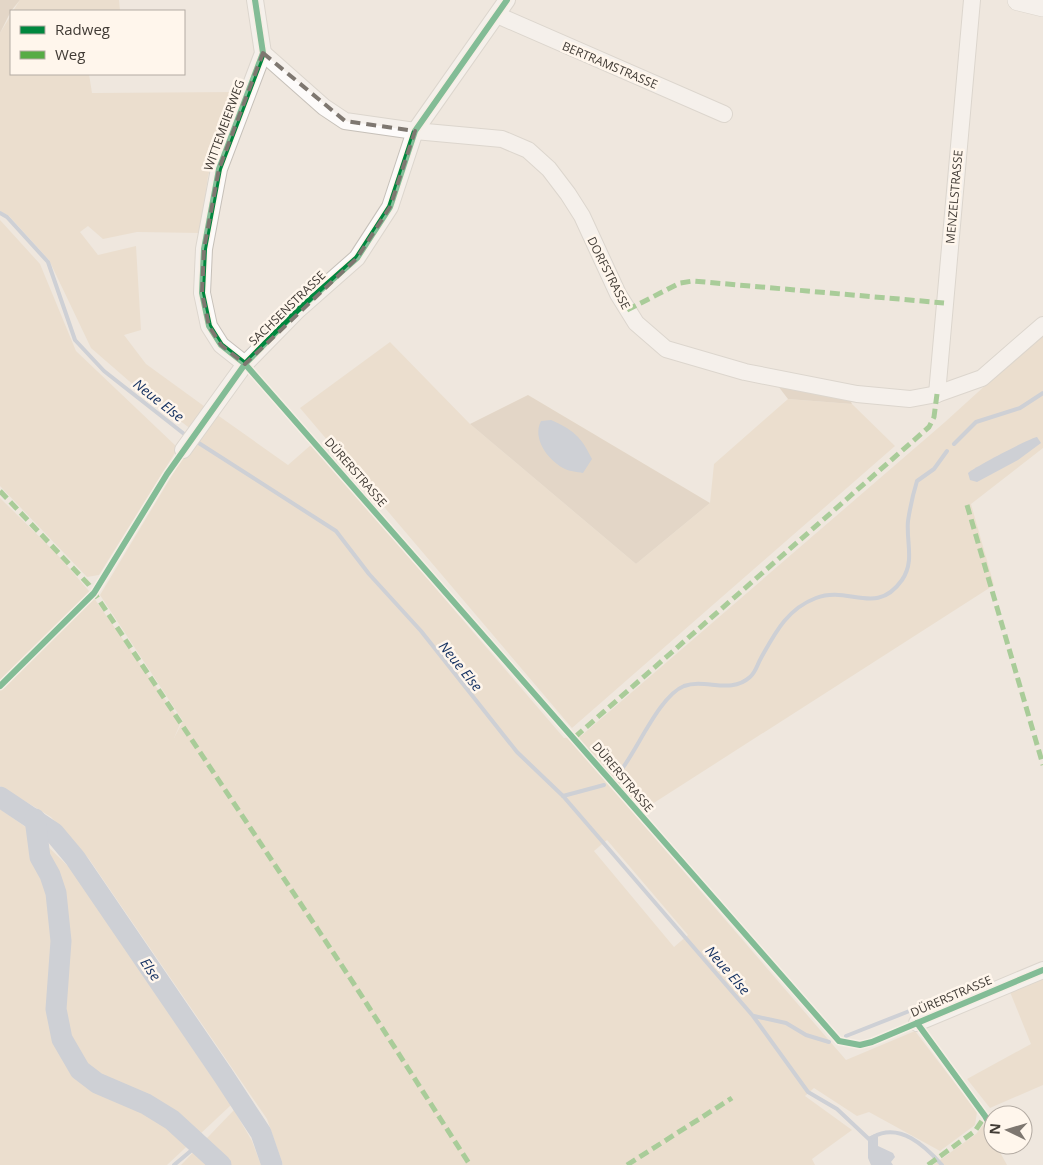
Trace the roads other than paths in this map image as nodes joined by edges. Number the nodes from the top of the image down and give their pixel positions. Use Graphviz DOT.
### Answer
graph roads {
  1 [pos="255,0"];
  2 [pos="507,0"];
  3 [pos="972,0"];
  4 [pos="1018,0"];
  5 [pos="1043,6"];
  6 [pos="497,15"];
  7 [pos="263,53"];
  8 [pos="724,114"];
  9 [pos="415,131"];
  10 [pos="1043,325"];
  11 [pos="245,364"];
  12 [pos="937,394"];
  13 [pos="183,450"];
  14 [pos="1043,970"];
  15 [pos="918,1022"];
  1 -- 7 [label="street, WITTEMEIERWEG"];
  2 -- 6 [label="street, SACHSENSTRASSE"];
  3 -- 12 [label="street, MENZELSTRASSE"];
  4 -- 5 [label="main road"];
  6 -- 8 [label="street, BERTRAMSTRASSE"];
  6 -- 9 [label="street, SACHSENSTRASSE"];
  7 -- 9 [label="street, DORFSTRASSE"];
  7 -- 11 [label="street, WITTEMEIERWEG"];
  9 -- 11 [label="street, SACHSENSTRASSE"];
  9 -- 12 [label="street, DORFSTRASSE"];
  10 -- 12 [label="street, DORFSTRASSE"];
  11 -- 13 [label="street, SACHSENSTRASSE"];
  14 -- 15 [label="street, DÜRERSTRASSE"];
}
